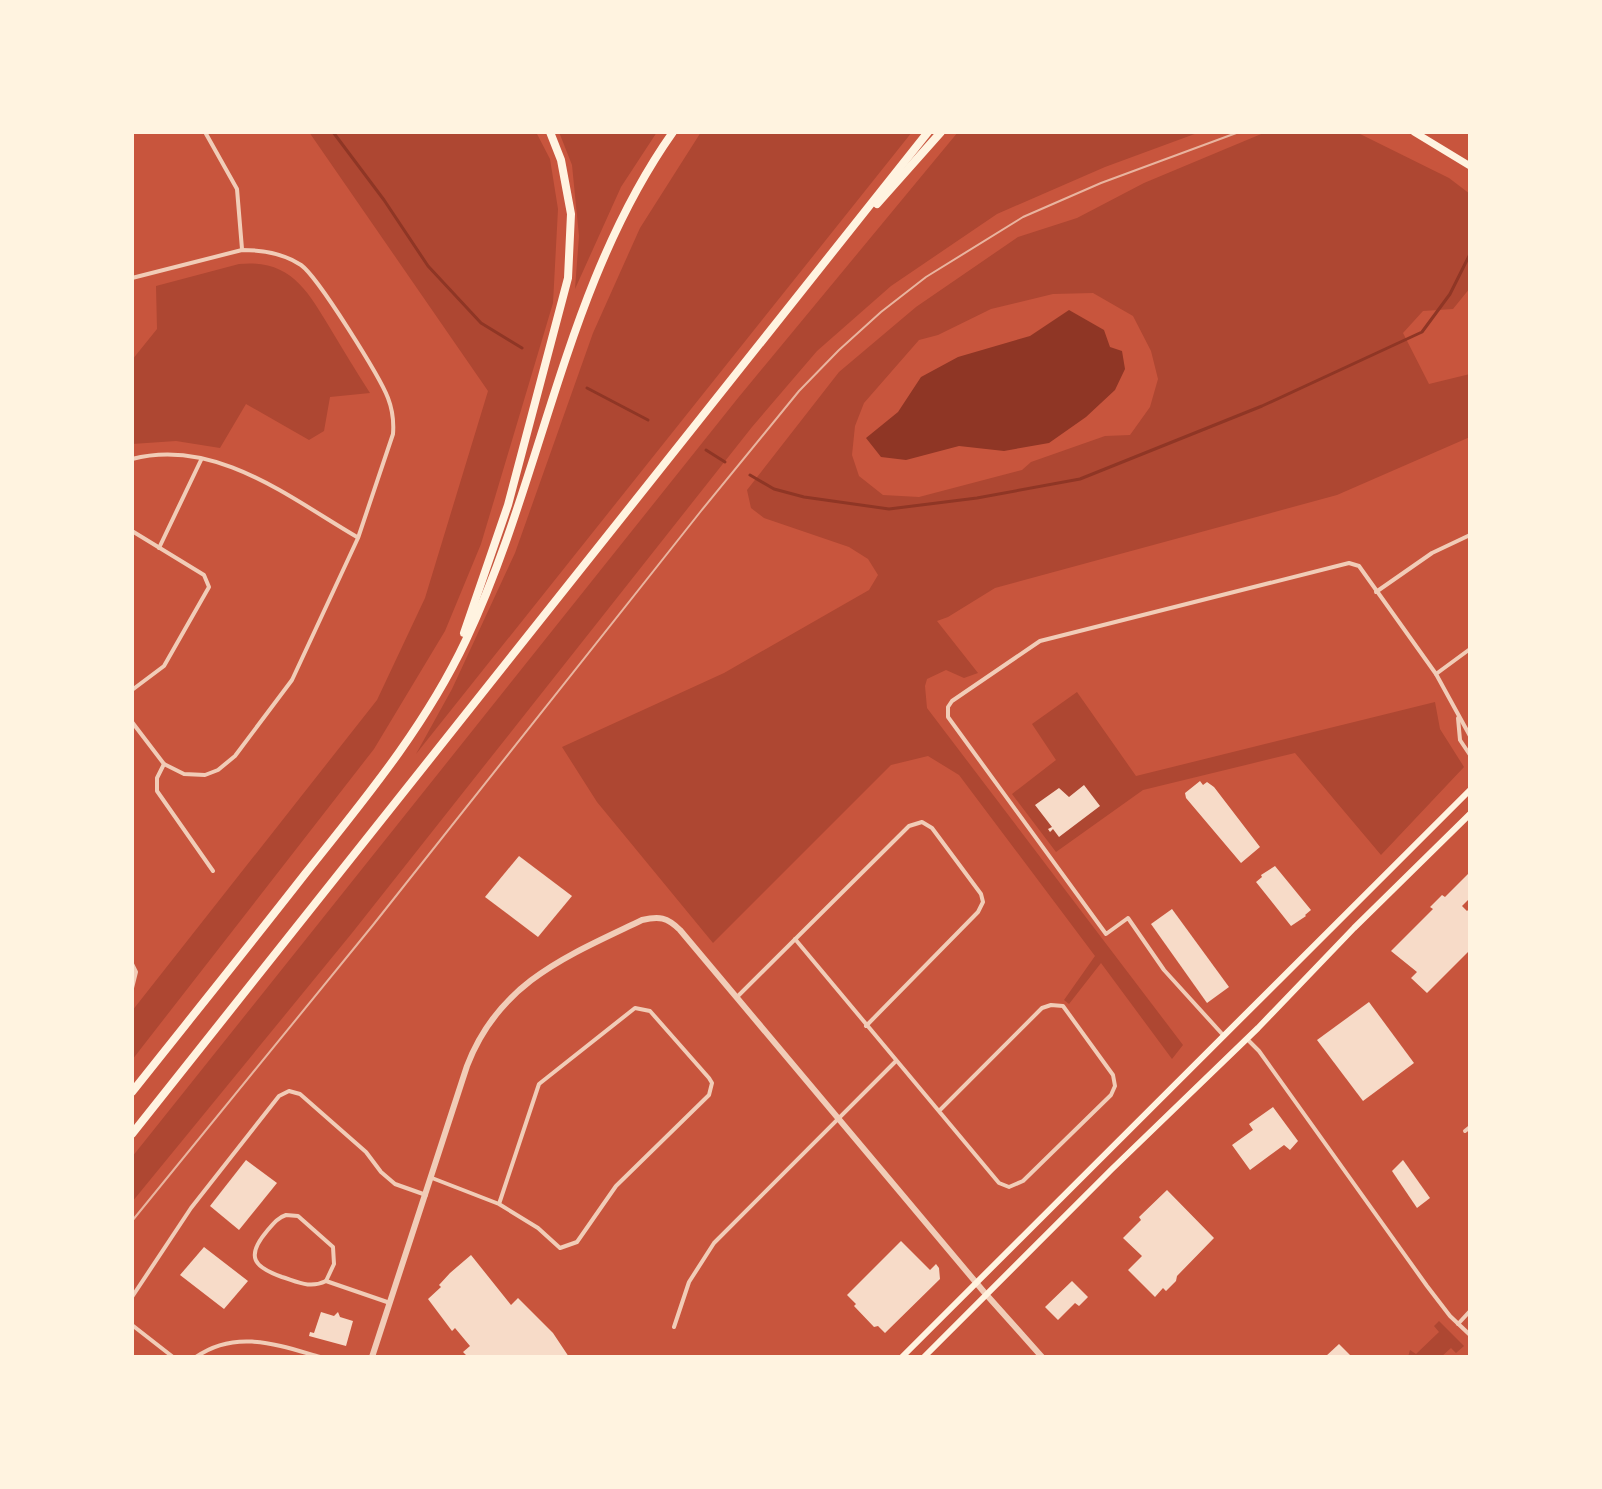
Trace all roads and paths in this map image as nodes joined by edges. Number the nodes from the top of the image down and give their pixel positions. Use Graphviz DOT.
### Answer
graph roads {
  1 [pos="205,132"];
  2 [pos="550,132"];
  3 [pos="673,132"];
  4 [pos="928,132"];
  5 [pos="941,132"];
  6 [pos="1414,132"];
  7 [pos="1470,166"];
  8 [pos="242,250"];
  9 [pos="831,256"];
  10 [pos="132,278"];
  11 [pos="132,459"];
  12 [pos="201,459"];
  13 [pos="132,531"];
  14 [pos="1470,535"];
  15 [pos="358,538"];
  16 [pos="159,548"];
  17 [pos="1376,592"];
  18 [pos="1470,649"];
  19 [pos="456,661"];
  20 [pos="1436,674"];
  21 [pos="132,690"];
  22 [pos="1457,716"];
  23 [pos="132,722"];
  24 [pos="1470,736"];
  25 [pos="1470,755"];
  26 [pos="164,764"];
  27 [pos="1470,790"];
  28 [pos="1470,814"];
  29 [pos="213,871"];
  30 [pos="795,939"];
  31 [pos="132,964"];
  32 [pos="132,988"];
  33 [pos="737,997"];
  34 [pos="866,1026"];
  35 [pos="1224,1036"];
  36 [pos="1247,1039"];
  37 [pos="896,1061"];
  38 [pos="132,1092"];
  39 [pos="939,1111"];
  40 [pos="840,1117"];
  41 [pos="1470,1127"];
  42 [pos="1465,1131"];
  43 [pos="132,1134"];
  44 [pos="431,1178"];
  45 [pos="426,1195"];
  46 [pos="499,1204"];
  47 [pos="326,1281"];
  48 [pos="976,1283"];
  49 [pos="986,1294"];
  50 [pos="132,1297"];
  51 [pos="390,1303"];
  52 [pos="1470,1311"];
  53 [pos="1458,1324"];
  54 [pos="132,1325"];
  55 [pos="674,1327"];
  56 [pos="1470,1335"];
  57 [pos="173,1357"];
  58 [pos="196,1357"];
  59 [pos="320,1357"];
  60 [pos="372,1357"];
  61 [pos="902,1357"];
  62 [pos="924,1357"];
  63 [pos="1042,1357"];
  1 -- 8 [label="street"];
  2 -- 19 [label="highway"];
  3 -- 19 [label="highway"];
  4 -- 9 [label="highway"];
  5 -- 9 [label="highway"];
  6 -- 7 [label="main road"];
  8 -- 10 [label="street"];
  8 -- 15 [label="street"];
  9 -- 43 [label="highway"];
  11 -- 12 [label="street"];
  12 -- 15 [label="street"];
  12 -- 16 [label="street"];
  13 -- 16 [label="street"];
  14 -- 17 [label="street"];
  15 -- 26 [label="street"];
  16 -- 21 [label="street"];
  17 -- 20 [label="street"];
  17 -- 35 [label="street"];
  18 -- 20 [label="street"];
  19 -- 38 [label="highway"];
  20 -- 22 [label="street"];
  22 -- 24 [label="street"];
  22 -- 25 [label="street"];
  23 -- 26 [label="street"];
  26 -- 29 [label="street"];
  27 -- 35 [label="main road"];
  28 -- 36 [label="main road"];
  30 -- 33 [label="street"];
  30 -- 34 [label="street"];
  30 -- 34 [label="street"];
  31 -- 32 [label="street"];
  33 -- 40 [label="street"];
  33 -- 44 [label="street"];
  34 -- 37 [label="street"];
  35 -- 48 [label="main road"];
  36 -- 49 [label="main road"];
  36 -- 53 [label="street"];
  37 -- 39 [label="street"];
  37 -- 40 [label="street"];
  39 -- 39 [label="street"];
  40 -- 48 [label="street"];
  40 -- 55 [label="street"];
  41 -- 42 [label="street"];
  44 -- 45 [label="street"];
  44 -- 46 [label="street"];
  45 -- 50 [label="street"];
  45 -- 51 [label="street"];
  46 -- 46 [label="street"];
  47 -- 47 [label="street"];
  47 -- 51 [label="street"];
  48 -- 49 [label="street"];
  48 -- 61 [label="main road"];
  49 -- 62 [label="main road"];
  49 -- 63 [label="street"];
  51 -- 60 [label="street"];
  52 -- 53 [label="street"];
  53 -- 56 [label="street"];
  54 -- 57 [label="street"];
  58 -- 59 [label="street"];
}
